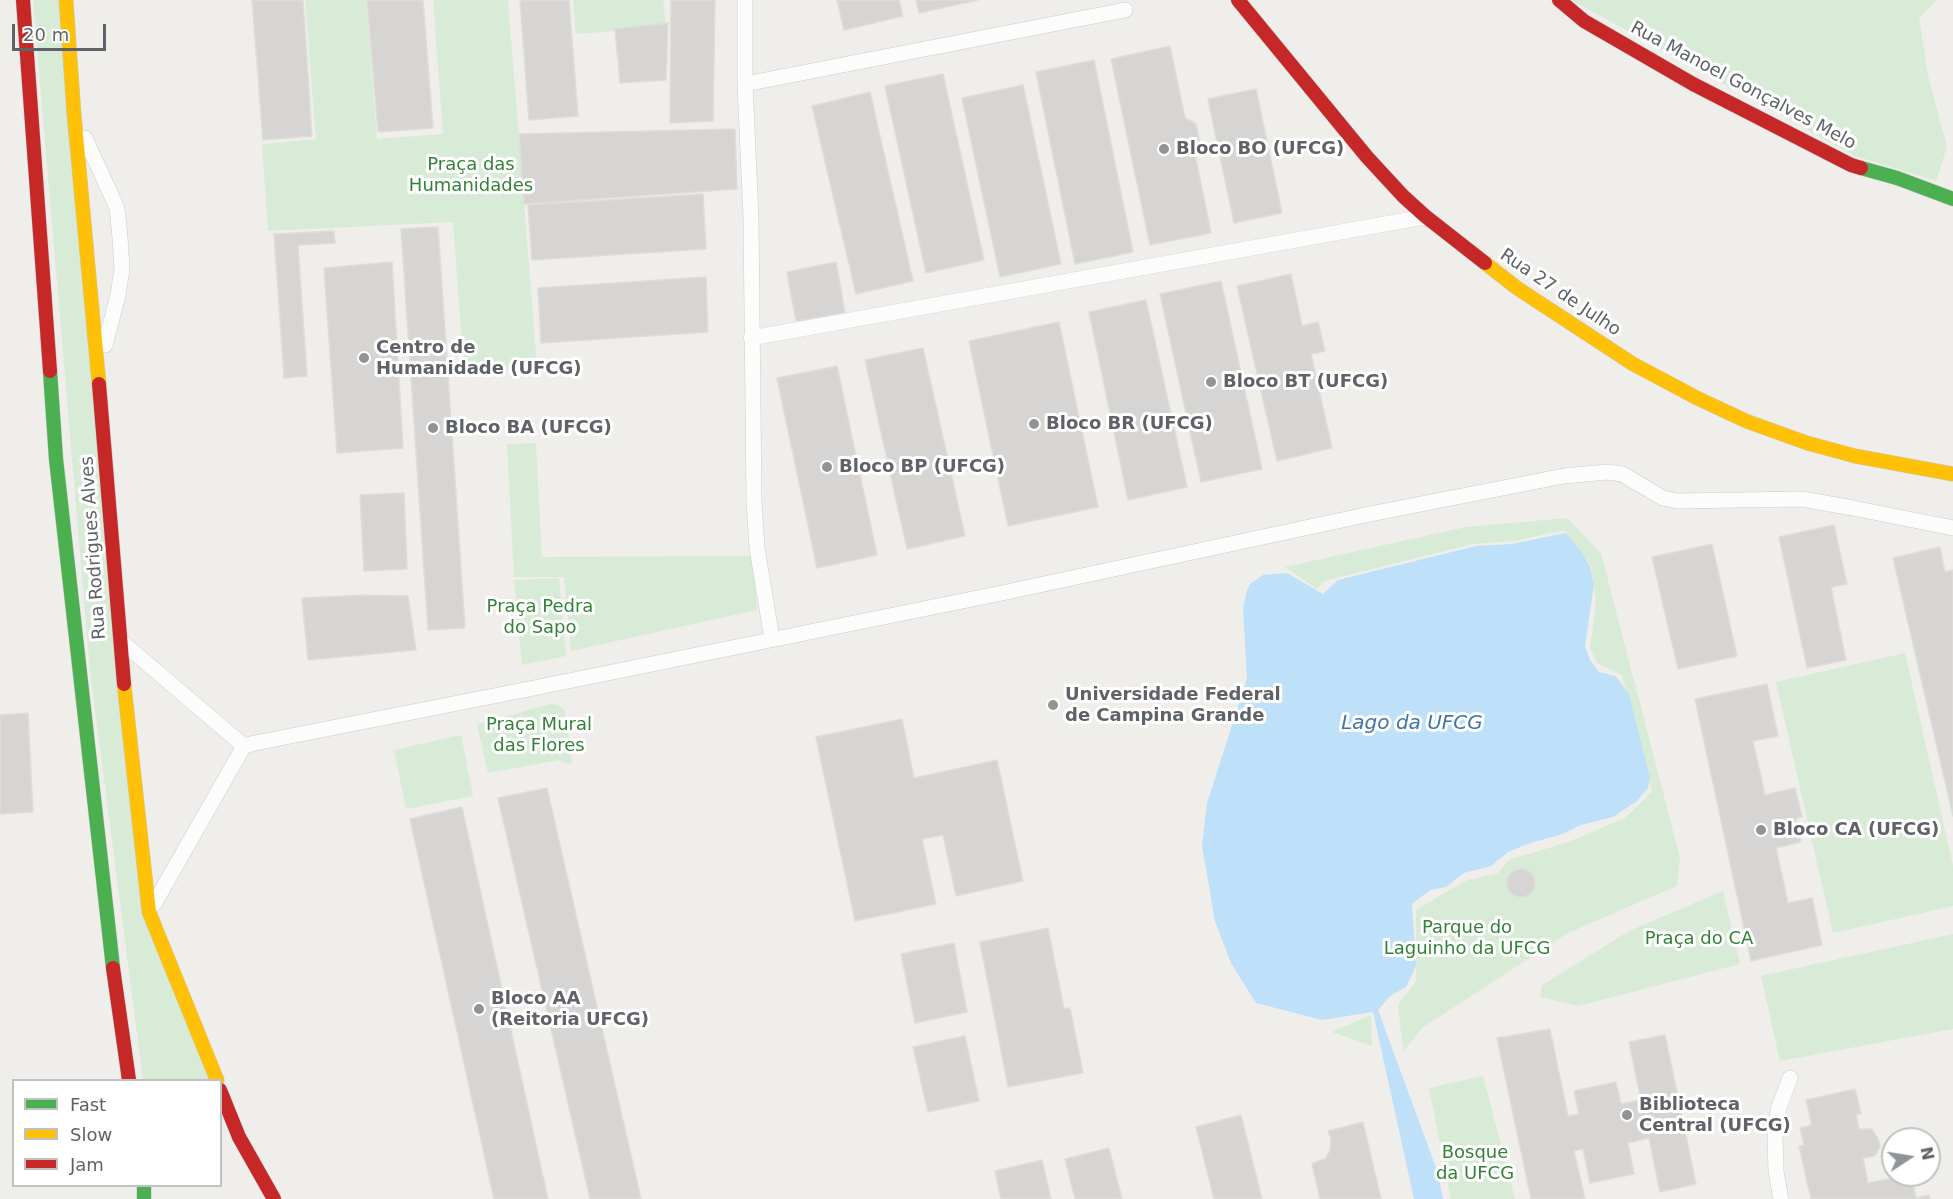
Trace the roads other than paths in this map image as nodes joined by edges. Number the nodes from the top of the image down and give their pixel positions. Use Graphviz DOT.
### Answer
graph roads {
  1 [pos="23,0"];
  2 [pos="66,0"];
  3 [pos="745,0"];
  4 [pos="1238,0"];
  5 [pos="1558,0"];
  6 [pos="1125,10"];
  7 [pos="745,84"];
  8 [pos="74,114"];
  9 [pos="1953,199"];
  10 [pos="1425,216"];
  11 [pos="751,338"];
  12 [pos="98,366"];
  13 [pos="1953,474"];
  14 [pos="1953,528"];
  15 [pos="772,639"];
  16 [pos="119,640"];
  17 [pos="244,746"];
  18 [pos="149,912"];
  19 [pos="1790,1078"];
  20 [pos="129,1079"];
  21 [pos="217,1079"];
  22 [pos="222,1095"];
  23 [pos="222,1137"];
  24 [pos="239,1137"];
  25 [pos="274,1199"];
  26 [pos="1781,1199"];
  1 -- 20 [label="main road, Rua Rodrigues Alves"];
  2 -- 8 [label="main road, Rua Rodrigues Alves"];
  3 -- 7 [label="lane"];
  4 -- 10 [label="main road, Rua 27 de Julho"];
  5 -- 9 [label="main road, Rua Manoel Gonçalves Melo"];
  6 -- 7 [label="lane"];
  7 -- 11 [label="lane"];
  8 -- 12 [label="main road, Rua Rodrigues Alves"];
  8 -- 12 [label="lane"];
  10 -- 11 [label="lane"];
  10 -- 13 [label="main road, Rua 27 de Julho"];
  11 -- 15 [label="lane"];
  12 -- 16 [label="main road, Rua Rodrigues Alves"];
  14 -- 15 [label="lane"];
  15 -- 17 [label="lane"];
  16 -- 17 [label="lane"];
  16 -- 18 [label="main road, Rua Rodrigues Alves"];
  17 -- 18 [label="lane"];
  18 -- 21 [label="main road, Rua Rodrigues Alves"];
  19 -- 26 [label="lane"];
  22 -- 24 [label="main road"];
  23 -- 24 [label="main road"];
  24 -- 25 [label="main road"];
}
